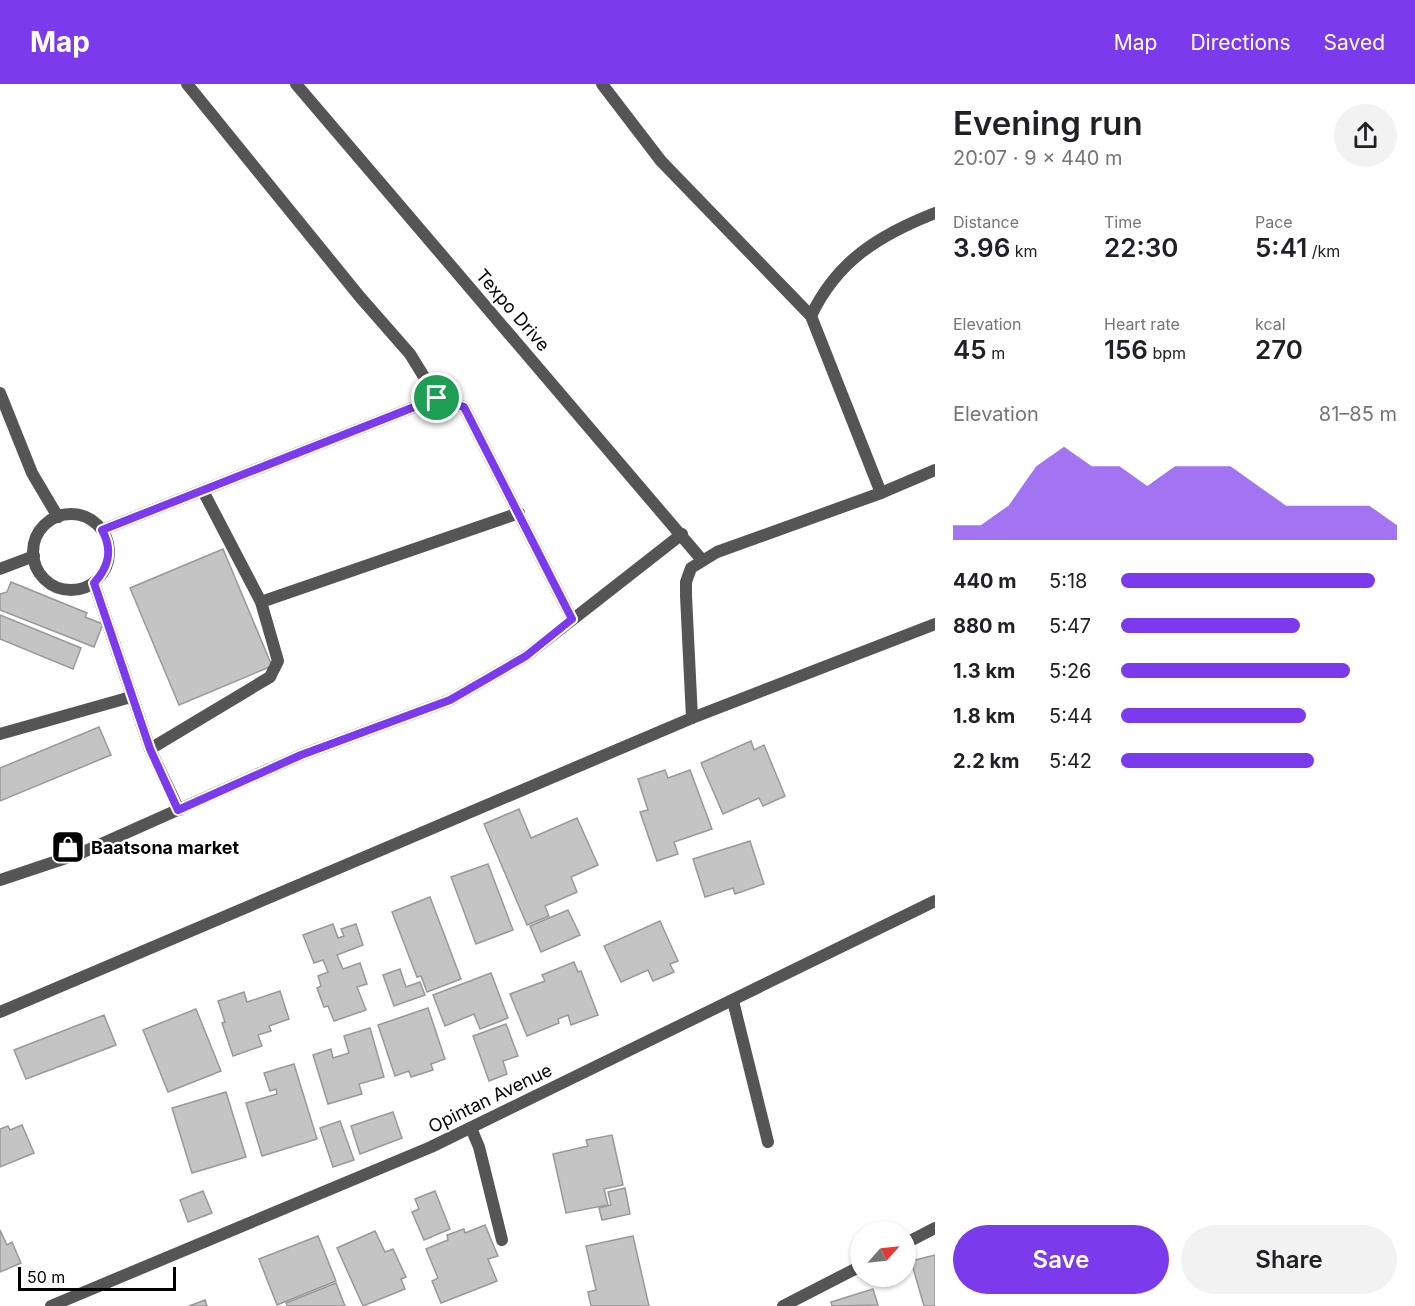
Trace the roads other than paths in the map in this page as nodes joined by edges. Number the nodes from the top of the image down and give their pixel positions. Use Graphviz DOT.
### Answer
graph roads {
  1 [pos="187,84"];
  2 [pos="296,84"];
  3 [pos="602,84"];
  4 [pos="935,213"];
  5 [pos="811,316"];
  6 [pos="0,393"];
  7 [pos="437,398"];
  8 [pos="935,470"];
  9 [pos="204,491"];
  10 [pos="880,493"];
  11 [pos="519,513"];
  12 [pos="58,517"];
  13 [pos="102,530"];
  14 [pos="681,534"];
  15 [pos="34,556"];
  16 [pos="702,560"];
  17 [pos="0,569"];
  18 [pos="94,583"];
  19 [pos="261,602"];
  20 [pos="572,619"];
  21 [pos="935,624"];
  22 [pos="131,697"];
  23 [pos="692,718"];
  24 [pos="0,734"];
  25 [pos="150,749"];
  26 [pos="178,810"];
  27 [pos="0,880"];
  28 [pos="935,901"];
  29 [pos="733,1001"];
  30 [pos="0,1012"];
  31 [pos="471,1128"];
  32 [pos="768,1143"];
  33 [pos="935,1228"];
  34 [pos="916,1238"];
  35 [pos="502,1240"];
  36 [pos="850,1272"];
  37 [pos="51,1306"];
  38 [pos="783,1306"];
  1 -- 7 [label="street"];
  2 -- 14 [label="street, Texpo Drive"];
  3 -- 5 [label="street"];
  4 -- 5 [label="street"];
  5 -- 10 [label="street"];
  6 -- 12 [label="street"];
  7 -- 9 [label="street"];
  7 -- 11 [label="street"];
  8 -- 10 [label="street"];
  9 -- 13 [label="street"];
  9 -- 19 [label="street"];
  10 -- 16 [label="street"];
  11 -- 19 [label="street"];
  11 -- 20 [label="street"];
  12 -- 13 [label="street"];
  12 -- 15 [label="street"];
  13 -- 18 [label="street"];
  14 -- 16 [label="street, Texpo Drive"];
  14 -- 20 [label="street"];
  15 -- 17 [label="street"];
  15 -- 18 [label="street"];
  16 -- 23 [label="street"];
  18 -- 22 [label="street"];
  19 -- 25 [label="street"];
  20 -- 26 [label="street"];
  21 -- 23 [label="street"];
  22 -- 24 [label="street"];
  22 -- 25 [label="street"];
  23 -- 30 [label="street"];
  25 -- 26 [label="street"];
  26 -- 27 [label="street"];
  28 -- 29 [label="street, Opintan Avenue"];
  29 -- 31 [label="street, Opintan Avenue"];
  29 -- 32 [label="street"];
  31 -- 35 [label="street"];
  31 -- 37 [label="street, Opintan Avenue"];
  33 -- 34 [label="street"];
  36 -- 38 [label="street"];
}
